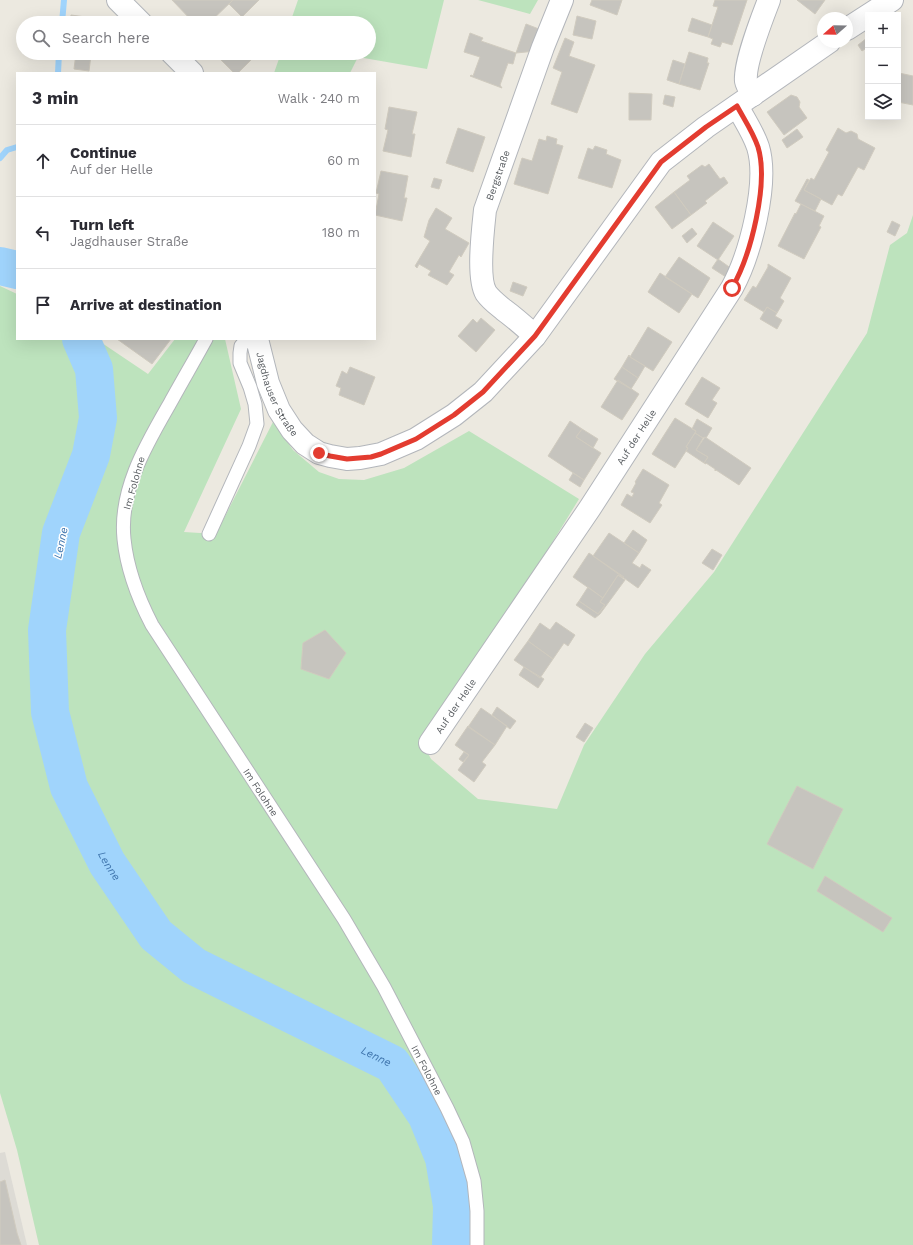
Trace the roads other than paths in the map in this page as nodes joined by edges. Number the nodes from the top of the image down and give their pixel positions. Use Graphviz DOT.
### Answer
graph roads {
  1 [pos="118,0"];
  2 [pos="562,0"];
  3 [pos="769,0"];
  4 [pos="892,0"];
  5 [pos="134,16"];
  6 [pos="853,25"];
  7 [pos="819,48"];
  8 [pos="179,60"];
  9 [pos="191,72"];
  10 [pos="745,100"];
  11 [pos="535,336"];
  12 [pos="205,340"];
  13 [pos="246,340"];
  14 [pos="257,340"];
  15 [pos="209,534"];
  16 [pos="430,743"];
  17 [pos="476,1245"];
  1 -- 5 [label="street"];
  2 -- 11 [label="street, Bergstraße"];
  3 -- 10 [label="street, Auf der Helle"];
  4 -- 6 [label="street"];
  7 -- 10 [label="street, Jagdhauser Straße"];
  8 -- 9 [label="street"];
  10 -- 11 [label="street, Jagdhauser Straße"];
  10 -- 16 [label="street, Auf der Helle"];
  11 -- 14 [label="street, Jagdhauser Straße"];
  12 -- 17 [label="lane, Im Folohne"];
  13 -- 15 [label="lane"];
}
